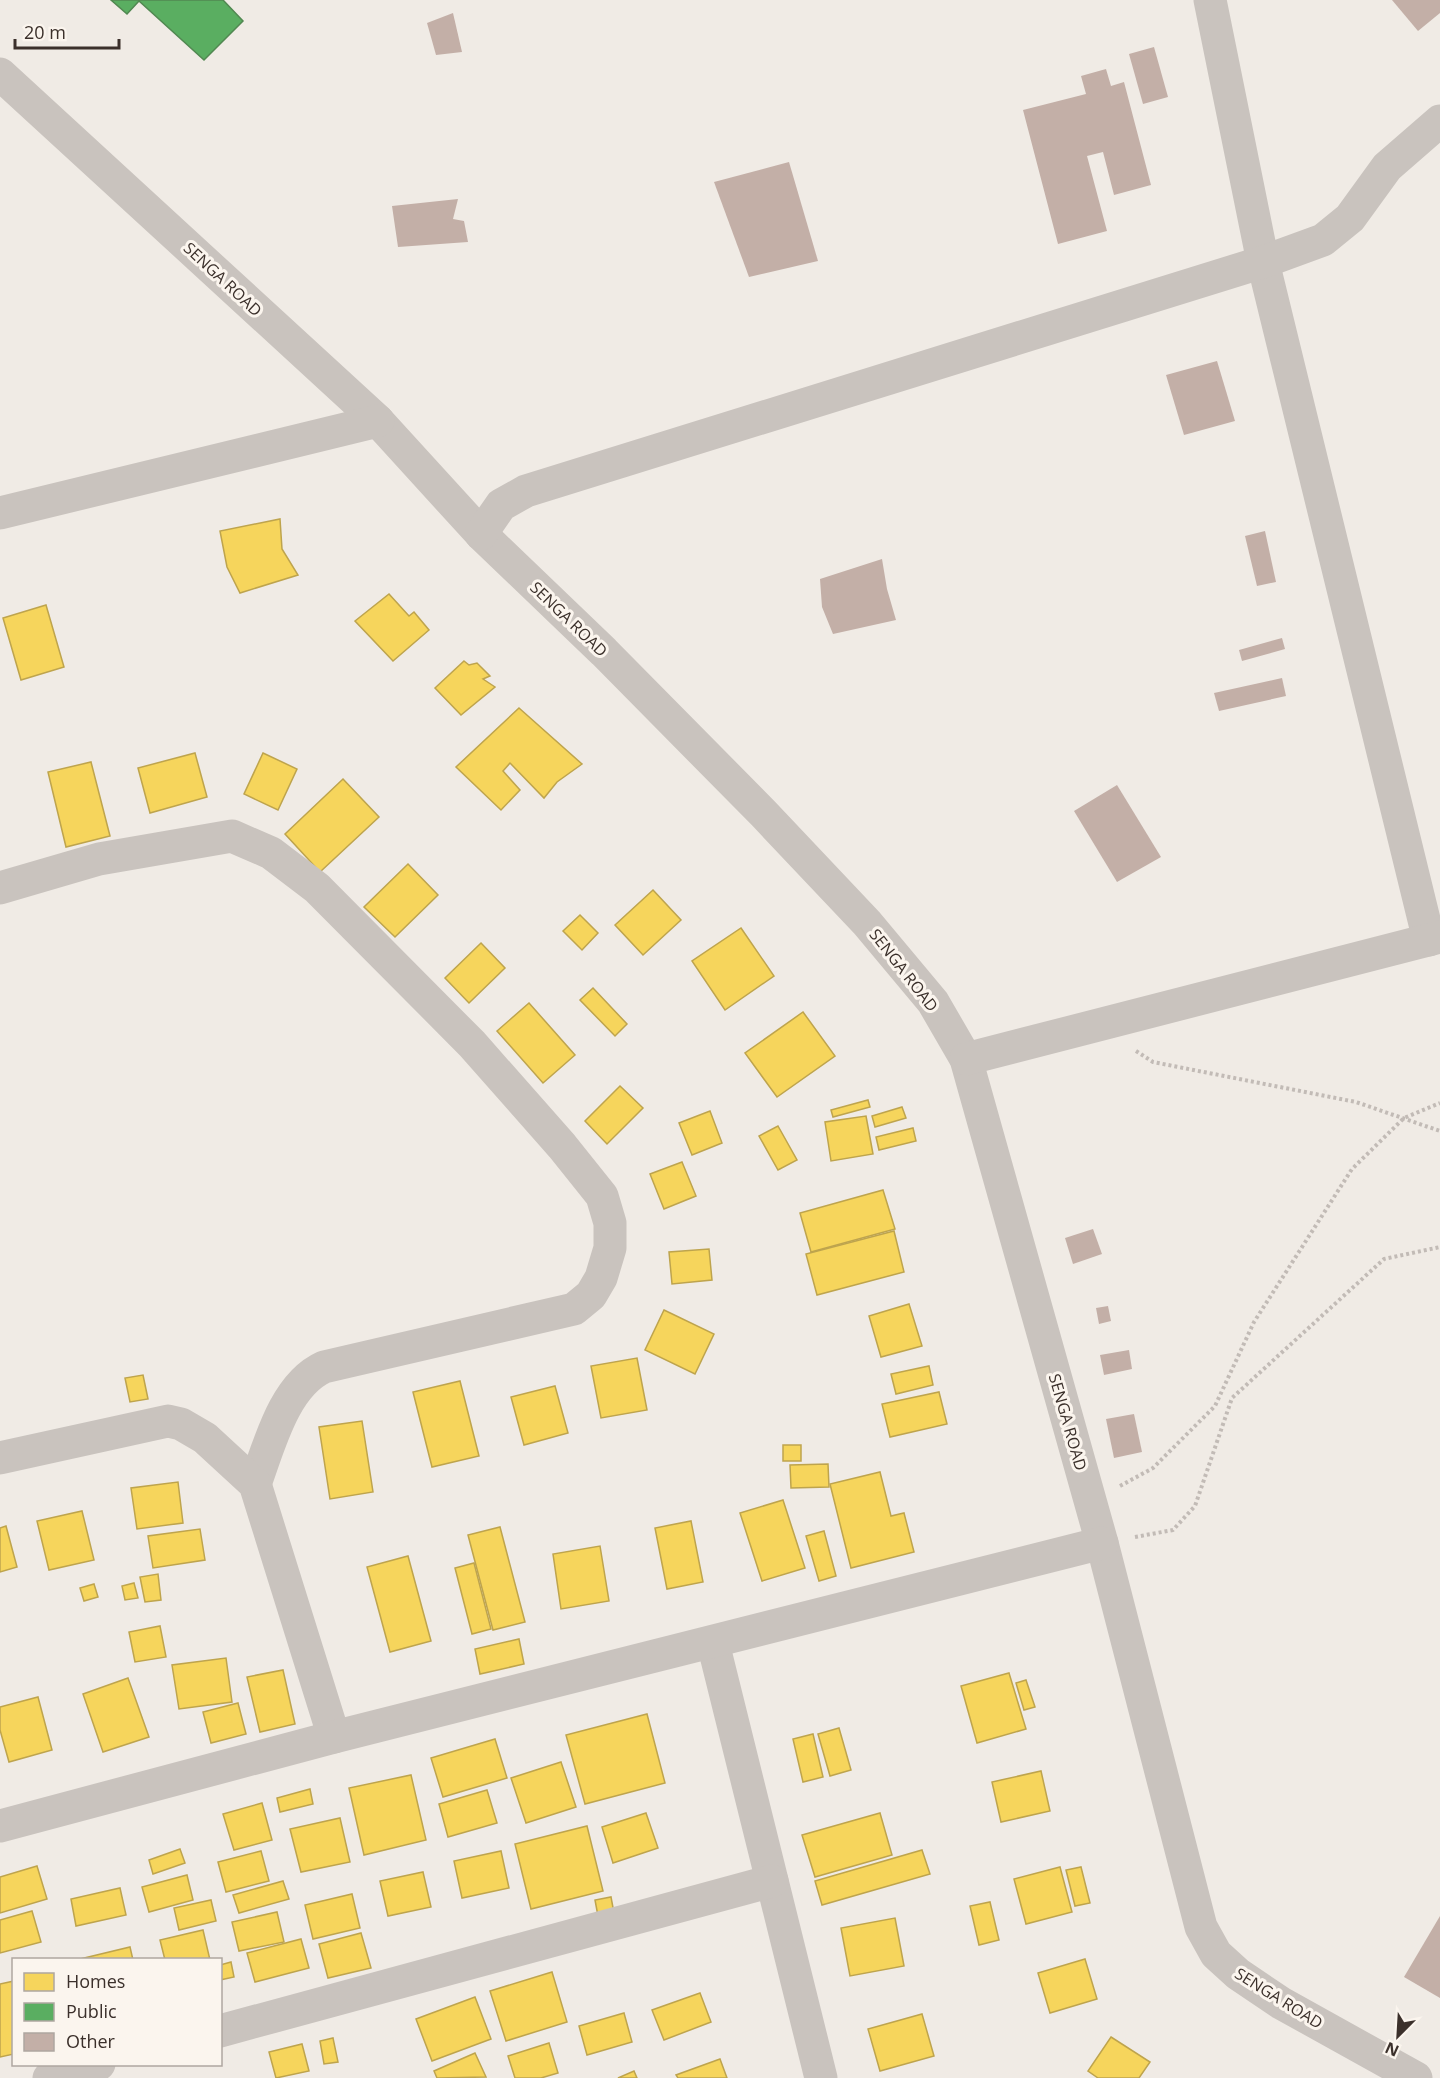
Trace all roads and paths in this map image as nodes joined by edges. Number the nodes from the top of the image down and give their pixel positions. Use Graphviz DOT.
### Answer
graph roads {
  1 [pos="1210,0"];
  2 [pos="0,74"];
  3 [pos="1440,121"];
  4 [pos="1263,262"];
  5 [pos="378,422"];
  6 [pos="0,513"];
  7 [pos="481,534"];
  8 [pos="0,888"];
  9 [pos="1435,938"];
  10 [pos="1098,1025"];
  11 [pos="966,1059"];
  12 [pos="1440,1103"];
  13 [pos="1404,1118"];
  14 [pos="1440,1131"];
  15 [pos="1440,1247"];
  16 [pos="0,1458"];
  17 [pos="255,1484"];
  18 [pos="1091,1502"];
  19 [pos="1102,1544"];
  20 [pos="713,1643"];
  21 [pos="334,1737"];
  22 [pos="0,1826"];
  23 [pos="772,1881"];
  24 [pos="222,2030"];
  25 [pos="92,2066"];
  26 [pos="49,2078"];
  27 [pos="821,2078"];
  28 [pos="1416,2078"];
  1 -- 4 [label="street"];
  2 -- 5 [label="street, SENGA ROAD"];
  3 -- 4 [label="street"];
  4 -- 7 [label="street"];
  4 -- 9 [label="street"];
  5 -- 6 [label="street"];
  5 -- 7 [label="street, SENGA ROAD"];
  7 -- 11 [label="street, SENGA ROAD"];
  8 -- 17 [label="street"];
  9 -- 10 [label="street"];
  10 -- 11 [label="street"];
  10 -- 13 [label="path"];
  11 -- 18 [label="street, SENGA ROAD"];
  12 -- 13 [label="path"];
  13 -- 14 [label="path"];
  13 -- 18 [label="path"];
  15 -- 19 [label="path"];
  16 -- 17 [label="street"];
  17 -- 21 [label="street"];
  18 -- 19 [label="street, SENGA ROAD"];
  19 -- 20 [label="street"];
  19 -- 28 [label="street, SENGA ROAD"];
  20 -- 21 [label="street"];
  20 -- 23 [label="street"];
  21 -- 22 [label="street"];
  23 -- 24 [label="street"];
  23 -- 27 [label="street"];
  25 -- 26 [label="street"];
}
